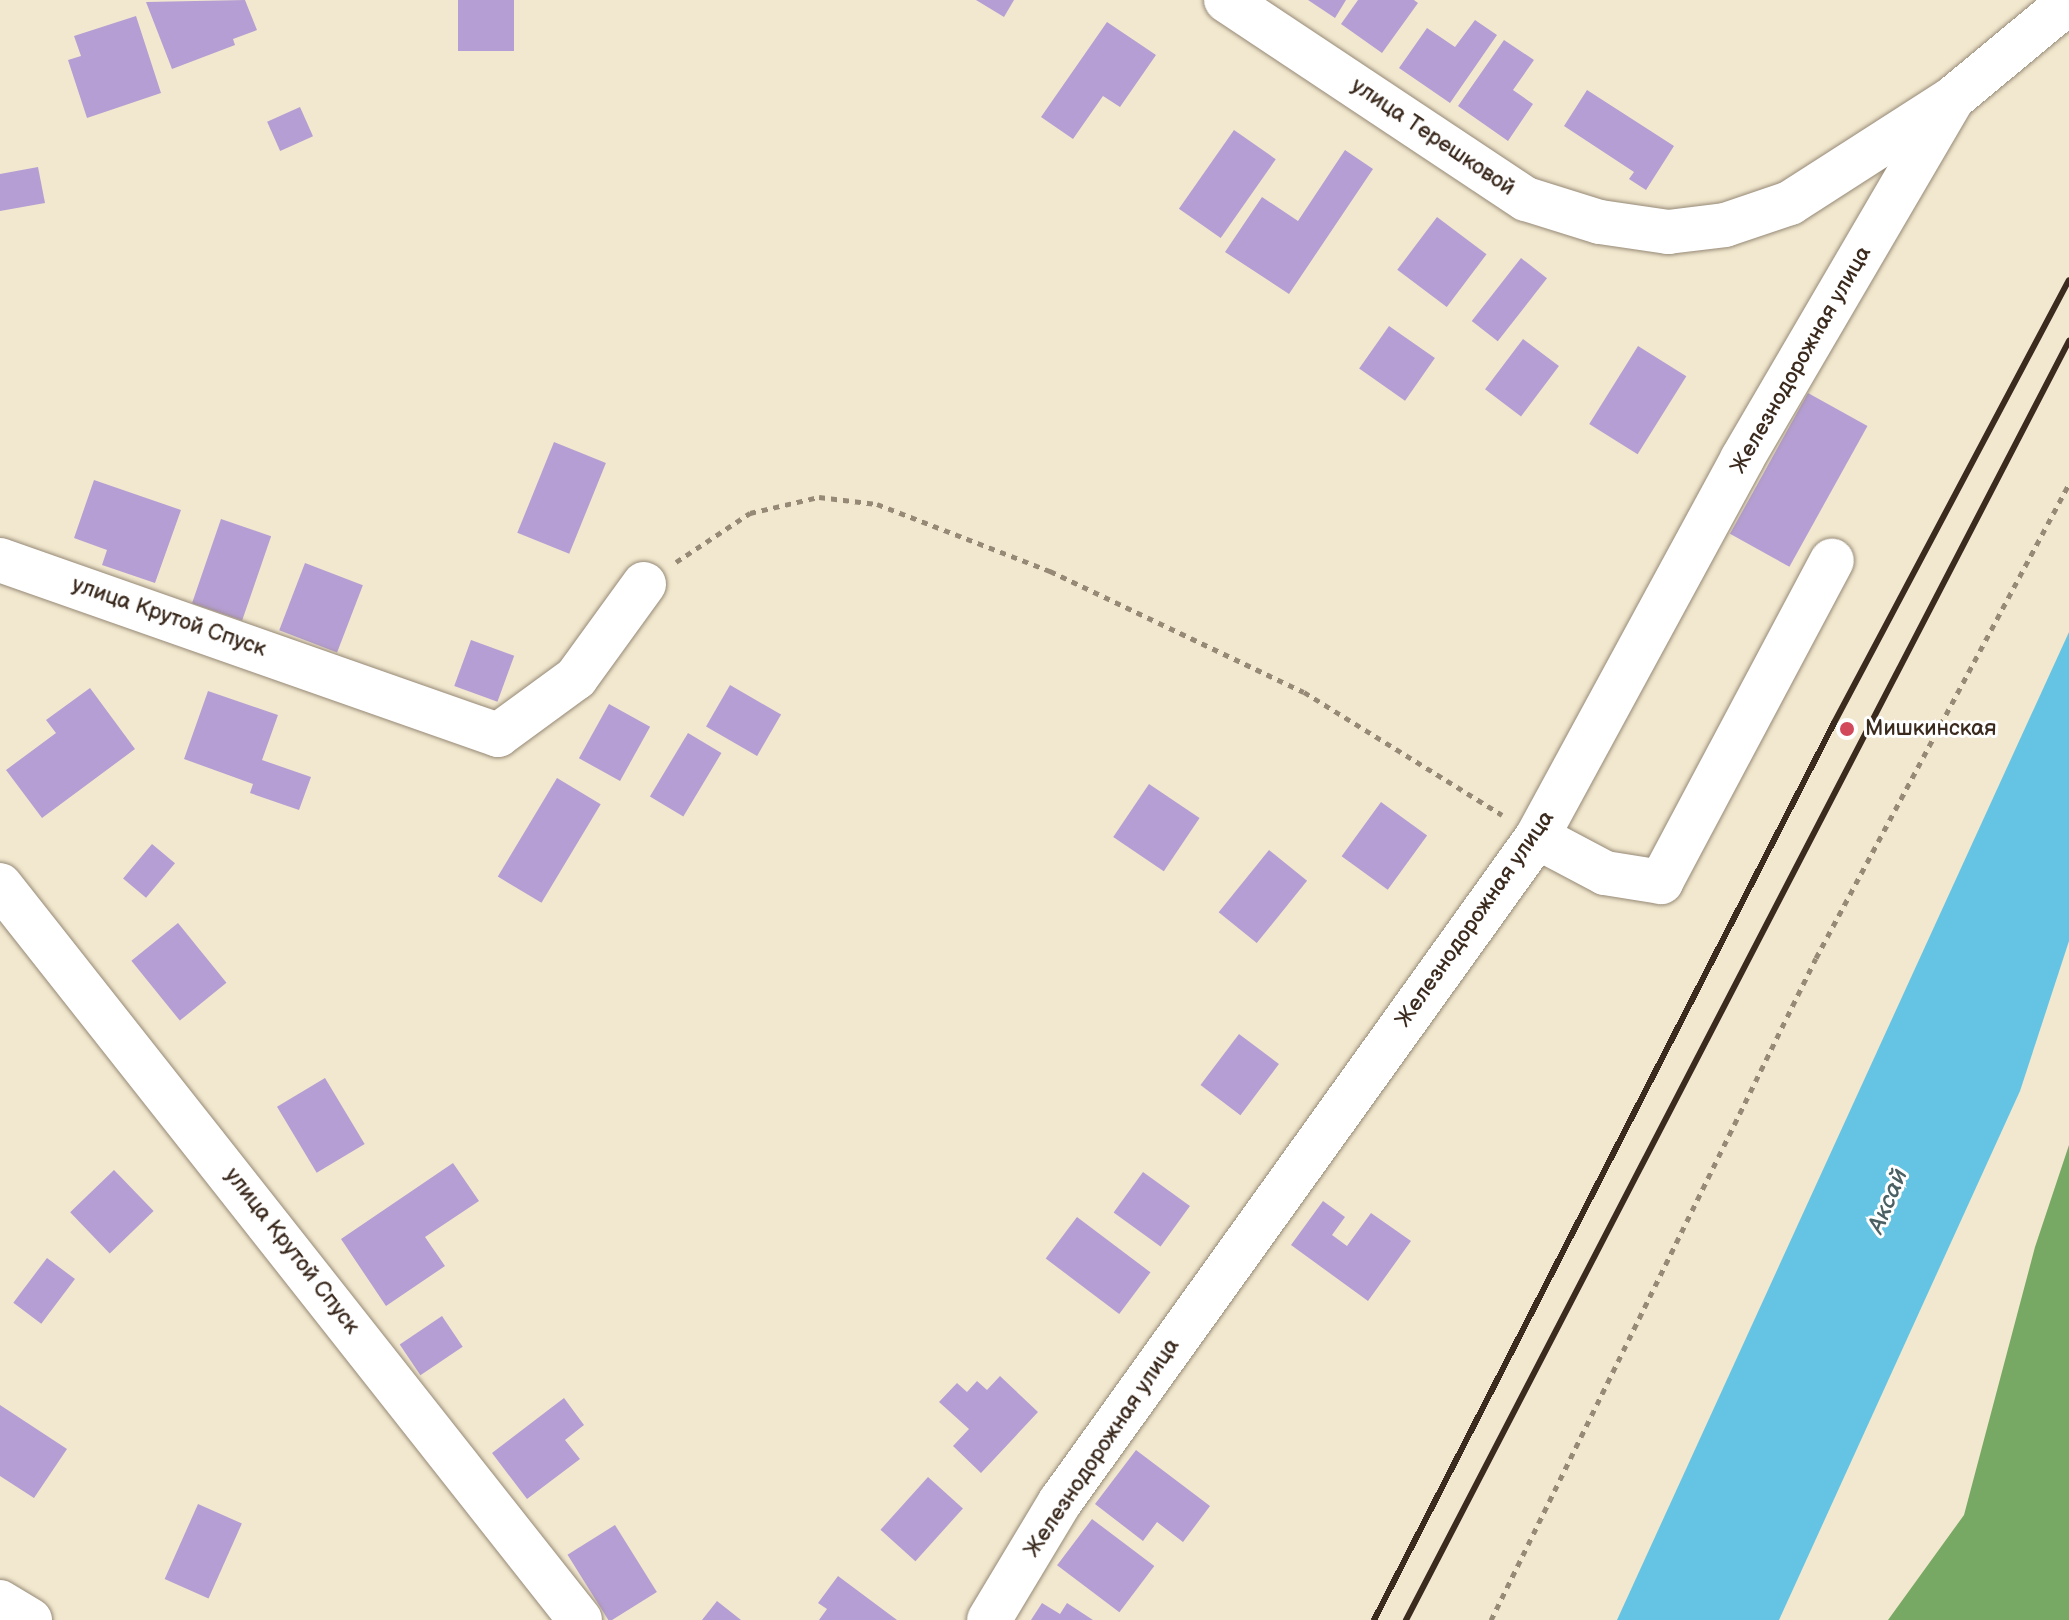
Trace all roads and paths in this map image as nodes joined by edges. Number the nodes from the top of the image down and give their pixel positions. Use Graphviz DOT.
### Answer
graph roads {
  1 [pos="1226,0"];
  2 [pos="2069,2"];
  3 [pos="1952,99"];
  4 [pos="2069,484"];
  5 [pos="0,560"];
  6 [pos="1832,561"];
  7 [pos="644,584"];
  8 [pos="1537,837"];
  9 [pos="0,885"];
  10 [pos="0,1602"];
  11 [pos="30,1620"];
  12 [pos="580,1620"];
  13 [pos="989,1620"];
  14 [pos="1491,1620"];
  1 -- 3 [label="street, улица Терешковой"];
  2 -- 3 [label="street, улица Терешковой"];
  3 -- 8 [label="street, Железнодорожная улица"];
  4 -- 14 [label="path"];
  5 -- 7 [label="street, улица Крутой Спуск"];
  6 -- 8 [label="street"];
  7 -- 8 [label="path"];
  8 -- 13 [label="street, Железнодорожная улица"];
  9 -- 12 [label="street, улица Крутой Спуск"];
  10 -- 11 [label="street"];
}
